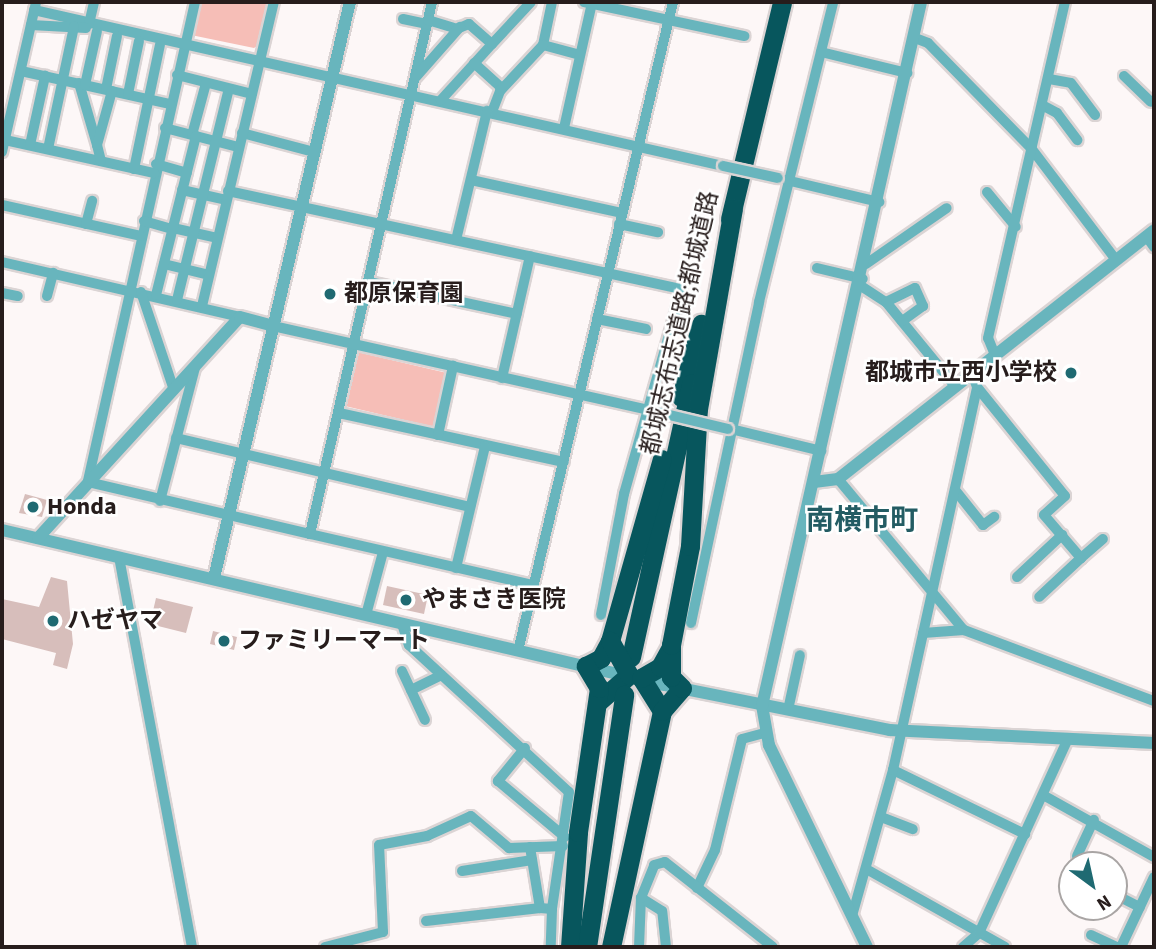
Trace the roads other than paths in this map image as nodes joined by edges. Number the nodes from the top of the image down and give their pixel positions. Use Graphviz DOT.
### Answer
graph roads {
  1 [pos="94,2"];
  2 [pos="195,2"];
  3 [pos="274,2"];
  4 [pos="350,2"];
  5 [pos="432,2"];
  6 [pos="531,2"];
  7 [pos="552,2"];
  8 [pos="673,2"];
  9 [pos="782,2"];
  10 [pos="833,2"];
  11 [pos="922,2"];
  12 [pos="1065,2"];
  13 [pos="588,3"];
  14 [pos="35,6"];
  15 [pos="403,19"];
  16 [pos="669,20"];
  17 [pos="427,22"];
  18 [pos="31,25"];
  19 [pos="74,27"];
  20 [pos="93,27"];
  21 [pos="460,27"];
  22 [pos="117,36"];
  23 [pos="744,36"];
  24 [pos="915,38"];
  25 [pos="139,41"];
  26 [pos="492,44"];
  27 [pos="543,45"];
  28 [pos="160,46"];
  29 [pos="181,48"];
  30 [pos="821,52"];
  31 [pos="580,55"];
  32 [pos="260,62"];
  33 [pos="474,63"];
  34 [pos="21,71"];
  35 [pos="907,73"];
  36 [pos="177,75"];
  37 [pos="45,76"];
  38 [pos="1124,76"];
  39 [pos="332,78"];
  40 [pos="414,79"];
  41 [pos="1049,79"];
  42 [pos="64,80"];
  43 [pos="206,83"];
  44 [pos="82,84"];
  45 [pos="502,88"];
  46 [pos="229,89"];
  47 [pos="109,90"];
  48 [pos="411,92"];
  49 [pos="128,94"];
  50 [pos="252,94"];
  51 [pos="148,99"];
  52 [pos="441,100"];
  53 [pos="170,104"];
  54 [pos="1153,104"];
  55 [pos="1042,105"];
  56 [pos="489,112"];
  57 [pos="1095,115"];
  58 [pos="165,128"];
  59 [pos="564,128"];
  60 [pos="242,132"];
  61 [pos="194,136"];
  62 [pos="5,140"];
  63 [pos="1077,140"];
  64 [pos="216,141"];
  65 [pos="30,145"];
  66 [pos="97,145"];
  67 [pos="239,147"];
  68 [pos="638,147"];
  69 [pos="1031,148"];
  70 [pos="48,149"];
  71 [pos="2,152"];
  72 [pos="314,152"];
  73 [pos="101,161"];
  74 [pos="134,169"];
  75 [pos="155,169"];
  76 [pos="187,173"];
  77 [pos="471,180"];
  78 [pos="790,181"];
  79 [pos="182,190"];
  80 [pos="987,192"];
  81 [pos="204,195"];
  82 [pos="227,195"];
  83 [pos="92,201"];
  84 [pos="879,202"];
  85 [pos="2,205"];
  86 [pos="300,206"];
  87 [pos="947,208"];
  88 [pos="733,209"];
  89 [pos="621,218"];
  90 [pos="144,221"];
  91 [pos="384,223"];
  92 [pos="86,224"];
  93 [pos="1016,227"];
  94 [pos="172,229"];
  95 [pos="658,232"];
  96 [pos="194,233"];
  97 [pos="1150,233"];
  98 [pos="141,236"];
  99 [pos="217,238"];
  100 [pos="456,240"];
  101 [pos="1154,247"];
  102 [pos="530,256"];
  103 [pos="1116,260"];
  104 [pos="2,262"];
  105 [pos="164,264"];
  106 [pos="866,264"];
  107 [pos="817,268"];
  108 [pos="184,269"];
  109 [pos="53,273"];
  110 [pos="608,273"];
  111 [pos="208,275"];
  112 [pos="369,282"];
  113 [pos="862,283"];
  114 [pos="135,290"];
  115 [pos="2,293"];
  116 [pos="156,295"];
  117 [pos="18,296"];
  118 [pos="47,296"];
  119 [pos="177,300"];
  120 [pos="886,302"];
  121 [pos="202,306"];
  122 [pos="517,314"];
  123 [pos="240,317"];
  124 [pos="597,319"];
  125 [pos="902,321"];
  126 [pos="273,326"];
  127 [pos="646,329"];
  128 [pos="356,343"];
  129 [pos="995,355"];
  130 [pos="453,366"];
  131 [pos="195,368"];
  132 [pos="972,373"];
  133 [pos="502,378"];
  134 [pos="955,386"];
  135 [pos="977,387"];
  136 [pos="174,390"];
  137 [pos="580,394"];
  138 [pos="652,411"];
  139 [pos="339,413"];
  140 [pos="732,430"];
  141 [pos="438,435"];
  142 [pos="176,438"];
  143 [pos="485,446"];
  144 [pos="821,451"];
  145 [pos="242,453"];
  146 [pos="564,462"];
  147 [pos="324,474"];
  148 [pos="838,480"];
  149 [pos="88,482"];
  150 [pos="814,482"];
  151 [pos="954,490"];
  152 [pos="160,501"];
  153 [pos="470,507"];
  154 [pos="227,516"];
  155 [pos="994,517"];
  156 [pos="2,530"];
  157 [pos="310,534"];
  158 [pos="1062,535"];
  159 [pos="38,538"];
  160 [pos="1103,539"];
  161 [pos="383,552"];
  162 [pos="119,557"];
  163 [pos="1081,558"];
  164 [pos="456,568"];
  165 [pos="1017,577"];
  166 [pos="214,578"];
  167 [pos="532,585"];
  168 [pos="931,591"];
  169 [pos="1039,597"];
  170 [pos="366,615"];
  171 [pos="601,615"];
  172 [pos="691,623"];
  173 [pos="402,624"];
  174 [pos="964,630"];
  175 [pos="923,633"];
  176 [pos="610,641"];
  177 [pos="671,645"];
  178 [pos="517,651"];
  179 [pos="800,655"];
  180 [pos="586,666"];
  181 [pos="634,670"];
  182 [pos="402,671"];
  183 [pos="442,675"];
  184 [pos="682,688"];
  185 [pos="411,690"];
  186 [pos="624,695"];
  187 [pos="1154,701"];
  188 [pos="598,702"];
  189 [pos="762,706"];
  190 [pos="788,710"];
  191 [pos="662,711"];
  192 [pos="425,720"];
  193 [pos="900,731"];
  194 [pos="765,733"];
  195 [pos="1067,741"];
  196 [pos="1154,743"];
  197 [pos="525,748"];
  198 [pos="893,770"];
  199 [pos="1043,795"];
  200 [pos="881,817"];
  201 [pos="1094,820"];
  202 [pos="913,829"];
  203 [pos="1025,834"];
  204 [pos="564,842"];
  205 [pos="530,847"];
  206 [pos="1079,851"];
  207 [pos="1154,857"];
  208 [pos="532,860"];
  209 [pos="868,870"];
  210 [pos="462,871"];
  211 [pos="1154,877"];
  212 [pos="697,888"];
  213 [pos="641,898"];
  214 [pos="1128,900"];
  215 [pos="1140,906"];
  216 [pos="546,908"];
  217 [pos="852,916"];
  218 [pos="426,921"];
  219 [pos="979,933"];
  220 [pos="1091,935"];
  221 [pos="192,947"];
  222 [pos="325,947"];
  223 [pos="551,947"];
  224 [pos="570,947"];
  225 [pos="587,947"];
  226 [pos="611,947"];
  227 [pos="639,947"];
  228 [pos="666,947"];
  229 [pos="773,947"];
  230 [pos="867,947"];
  231 [pos="963,947"];
  232 [pos="1004,947"];
  233 [pos="1119,947"];
  1 -- 20 [label="street"];
  2 -- 29 [label="street"];
  3 -- 32 [label="street"];
  4 -- 39 [label="street"];
  5 -- 17 [label="street"];
  6 -- 26 [label="street"];
  7 -- 27 [label="street"];
  8 -- 16 [label="street"];
  9 -- 88 [label="highway, 都城志布志道路;都城道路"];
  10 -- 30 [label="street"];
  11 -- 24 [label="street"];
  12 -- 41 [label="street"];
  13 -- 16 [label="street"];
  13 -- 31 [label="street"];
  14 -- 18 [label="street"];
  14 -- 20 [label="street"];
  15 -- 17 [label="street"];
  16 -- 23 [label="street"];
  16 -- 68 [label="street"];
  17 -- 21 [label="street"];
  17 -- 40 [label="street"];
  18 -- 19 [label="street"];
  18 -- 34 [label="street"];
  19 -- 20 [label="street"];
  19 -- 42 [label="street"];
  20 -- 22 [label="street"];
  20 -- 29 [label="street"];
  20 -- 44 [label="street"];
  21 -- 26 [label="street"];
  21 -- 40 [label="street"];
  22 -- 25 [label="street"];
  22 -- 47 [label="street"];
  24 -- 35 [label="street"];
  24 -- 69 [label="street"];
  25 -- 28 [label="street"];
  25 -- 49 [label="street"];
  26 -- 33 [label="street"];
  27 -- 31 [label="street"];
  27 -- 45 [label="street"];
  28 -- 29 [label="street"];
  28 -- 51 [label="street"];
  29 -- 32 [label="street"];
  29 -- 36 [label="street"];
  30 -- 35 [label="street"];
  30 -- 78 [label="street"];
  31 -- 59 [label="street"];
  32 -- 39 [label="street"];
  32 -- 50 [label="street"];
  33 -- 45 [label="street"];
  33 -- 52 [label="street"];
  34 -- 37 [label="street"];
  34 -- 62 [label="street"];
  35 -- 84 [label="street"];
  36 -- 43 [label="street"];
  36 -- 53 [label="street"];
  37 -- 42 [label="street"];
  37 -- 65 [label="street"];
  38 -- 54 [label="street"];
  39 -- 48 [label="street"];
  39 -- 72 [label="street"];
  40 -- 48 [label="street"];
  41 -- 55 [label="street"];
  41 -- 57 [label="street"];
  42 -- 44 [label="street"];
  42 -- 70 [label="street"];
  43 -- 46 [label="street"];
  43 -- 61 [label="street"];
  44 -- 47 [label="street"];
  44 -- 66 [label="street"];
  45 -- 56 [label="street"];
  46 -- 50 [label="street"];
  46 -- 64 [label="street"];
  47 -- 49 [label="street"];
  47 -- 66 [label="street"];
  48 -- 52 [label="street"];
  48 -- 91 [label="street"];
  49 -- 51 [label="street"];
  50 -- 60 [label="street"];
  51 -- 53 [label="street"];
  51 -- 74 [label="street"];
  52 -- 56 [label="street"];
  53 -- 58 [label="street"];
  55 -- 63 [label="street"];
  55 -- 69 [label="street"];
  56 -- 59 [label="street"];
  56 -- 77 [label="street"];
  58 -- 61 [label="street"];
  58 -- 75 [label="street"];
  59 -- 68 [label="street"];
  60 -- 67 [label="street"];
  60 -- 72 [label="street"];
  61 -- 64 [label="street"];
  61 -- 76 [label="street"];
  62 -- 65 [label="street"];
  62 -- 71 [label="street"];
  64 -- 67 [label="street"];
  64 -- 81 [label="street"];
  65 -- 70 [label="street"];
  66 -- 73 [label="street"];
  67 -- 82 [label="street"];
  68 -- 78 [label="street, bridge"];
  68 -- 89 [label="street"];
  69 -- 93 [label="street"];
  69 -- 103 [label="street"];
  70 -- 73 [label="street"];
  72 -- 86 [label="street"];
  73 -- 74 [label="street"];
  74 -- 75 [label="street"];
  75 -- 76 [label="street"];
  75 -- 90 [label="street"];
  76 -- 79 [label="street"];
  77 -- 89 [label="street"];
  77 -- 100 [label="street"];
  78 -- 84 [label="street"];
  78 -- 140 [label="street"];
  79 -- 81 [label="street"];
  79 -- 94 [label="street"];
  80 -- 93 [label="street"];
  81 -- 82 [label="street"];
  81 -- 96 [label="street"];
  82 -- 86 [label="street"];
  82 -- 99 [label="street"];
  83 -- 92 [label="street"];
  84 -- 106 [label="street"];
  85 -- 92 [label="street"];
  86 -- 91 [label="street"];
  86 -- 126 [label="street"];
  87 -- 106 [label="street"];
  88 -- 176 [label="highway"];
  88 -- 177 [label="highway"];
  88 -- 181 [label="highway, 都城志布志道路;都城道路"];
  89 -- 95 [label="street"];
  89 -- 110 [label="street"];
  90 -- 94 [label="street"];
  90 -- 98 [label="street"];
  91 -- 100 [label="street"];
  91 -- 112 [label="street"];
  92 -- 98 [label="street"];
  93 -- 129 [label="street"];
  94 -- 96 [label="street"];
  94 -- 105 [label="street"];
  96 -- 99 [label="street"];
  96 -- 108 [label="street"];
  97 -- 101 [label="street"];
  97 -- 103 [label="street"];
  98 -- 114 [label="street"];
  99 -- 111 [label="street"];
  100 -- 102 [label="street"];
  102 -- 110 [label="street"];
  102 -- 122 [label="street"];
  103 -- 129 [label="street"];
  104 -- 109 [label="street"];
  105 -- 108 [label="street"];
  105 -- 116 [label="street"];
  106 -- 113 [label="street"];
  107 -- 113 [label="street"];
  108 -- 111 [label="street"];
  108 -- 119 [label="street"];
  109 -- 114 [label="street"];
  109 -- 118 [label="street"];
  110 -- 124 [label="street"];
  110 -- 138 [label="street"];
  111 -- 121 [label="street"];
  112 -- 122 [label="street"];
  112 -- 128 [label="street"];
  113 -- 120 [label="street"];
  113 -- 144 [label="street"];
  114 -- 116 [label="street"];
  114 -- 136 [label="street"];
  114 -- 149 [label="street"];
  115 -- 117 [label="street"];
  116 -- 119 [label="street"];
  119 -- 121 [label="street"];
  120 -- 125 [label="street"];
  120 -- 125 [label="street"];
  121 -- 123 [label="street"];
  122 -- 133 [label="street"];
  123 -- 126 [label="street"];
  123 -- 131 [label="street"];
  124 -- 127 [label="street"];
  124 -- 137 [label="street"];
  125 -- 134 [label="street"];
  126 -- 128 [label="street"];
  126 -- 145 [label="street"];
  128 -- 130 [label="street"];
  128 -- 139 [label="street"];
  129 -- 132 [label="street"];
  130 -- 133 [label="street"];
  130 -- 141 [label="street"];
  131 -- 136 [label="street"];
  131 -- 142 [label="street"];
  132 -- 134 [label="street"];
  132 -- 135 [label="street"];
  133 -- 137 [label="street"];
  134 -- 148 [label="street"];
  135 -- 151 [label="street"];
  135 -- 158 [label="street"];
  136 -- 149 [label="street"];
  137 -- 138 [label="street"];
  137 -- 146 [label="street"];
  138 -- 140 [label="street, bridge"];
  138 -- 171 [label="street"];
  139 -- 141 [label="street"];
  139 -- 147 [label="street"];
  140 -- 144 [label="street"];
  140 -- 172 [label="street"];
  141 -- 143 [label="street"];
  142 -- 145 [label="street"];
  142 -- 152 [label="street"];
  143 -- 146 [label="street"];
  143 -- 153 [label="street"];
  144 -- 150 [label="street"];
  145 -- 147 [label="street"];
  145 -- 154 [label="street"];
  146 -- 167 [label="street"];
  147 -- 153 [label="street"];
  147 -- 157 [label="street"];
  148 -- 150 [label="street"];
  148 -- 168 [label="street"];
  149 -- 152 [label="street"];
  149 -- 159 [label="street"];
  150 -- 189 [label="street"];
  151 -- 155 [label="street"];
  151 -- 168 [label="street"];
  152 -- 154 [label="street"];
  153 -- 164 [label="street"];
  154 -- 157 [label="street"];
  154 -- 166 [label="street"];
  156 -- 159 [label="street"];
  157 -- 161 [label="street"];
  158 -- 163 [label="street"];
  158 -- 165 [label="street"];
  159 -- 162 [label="street"];
  160 -- 163 [label="street"];
  161 -- 164 [label="street"];
  161 -- 170 [label="street"];
  162 -- 166 [label="street"];
  162 -- 221 [label="street"];
  163 -- 169 [label="street"];
  164 -- 167 [label="street"];
  166 -- 170 [label="street"];
  167 -- 178 [label="street"];
  168 -- 174 [label="street"];
  168 -- 175 [label="street"];
  170 -- 173 [label="street"];
  173 -- 178 [label="street"];
  173 -- 183 [label="street"];
  174 -- 175 [label="street"];
  174 -- 187 [label="street"];
  175 -- 193 [label="street"];
  176 -- 180 [label="highway"];
  176 -- 181 [label="highway"];
  177 -- 181 [label="highway"];
  177 -- 184 [label="highway"];
  178 -- 180 [label="street"];
  179 -- 190 [label="street"];
  180 -- 181 [label="street"];
  180 -- 188 [label="highway"];
  181 -- 184 [label="street"];
  181 -- 188 [label="highway"];
  181 -- 191 [label="highway"];
  182 -- 185 [label="street"];
  183 -- 185 [label="street"];
  183 -- 197 [label="street"];
  184 -- 189 [label="street"];
  184 -- 191 [label="highway"];
  185 -- 192 [label="street"];
  186 -- 225 [label="highway"];
  188 -- 224 [label="highway"];
  189 -- 190 [label="street"];
  189 -- 194 [label="street"];
  190 -- 193 [label="street"];
  191 -- 226 [label="highway"];
  193 -- 195 [label="street"];
  193 -- 198 [label="street"];
  194 -- 212 [label="street"];
  194 -- 217 [label="street"];
  195 -- 196 [label="street"];
  195 -- 199 [label="street"];
  197 -- 204 [label="street"];
  197 -- 204 [label="street"];
  198 -- 200 [label="street"];
  198 -- 203 [label="street"];
  199 -- 201 [label="street"];
  199 -- 203 [label="street"];
  200 -- 202 [label="street"];
  200 -- 209 [label="street"];
  201 -- 206 [label="street"];
  201 -- 207 [label="street"];
  203 -- 219 [label="street"];
  204 -- 205 [label="street"];
  204 -- 216 [label="street"];
  205 -- 208 [label="street"];
  205 -- 222 [label="street"];
  208 -- 210 [label="street"];
  208 -- 216 [label="street"];
  209 -- 217 [label="street"];
  209 -- 219 [label="street"];
  211 -- 215 [label="street"];
  212 -- 213 [label="street"];
  212 -- 229 [label="street"];
  213 -- 227 [label="street"];
  213 -- 228 [label="street"];
  214 -- 215 [label="street"];
  215 -- 233 [label="street"];
  216 -- 218 [label="street"];
  216 -- 223 [label="street"];
  217 -- 230 [label="street"];
  219 -- 231 [label="street"];
  219 -- 232 [label="street"];
  220 -- 233 [label="street"];
}
